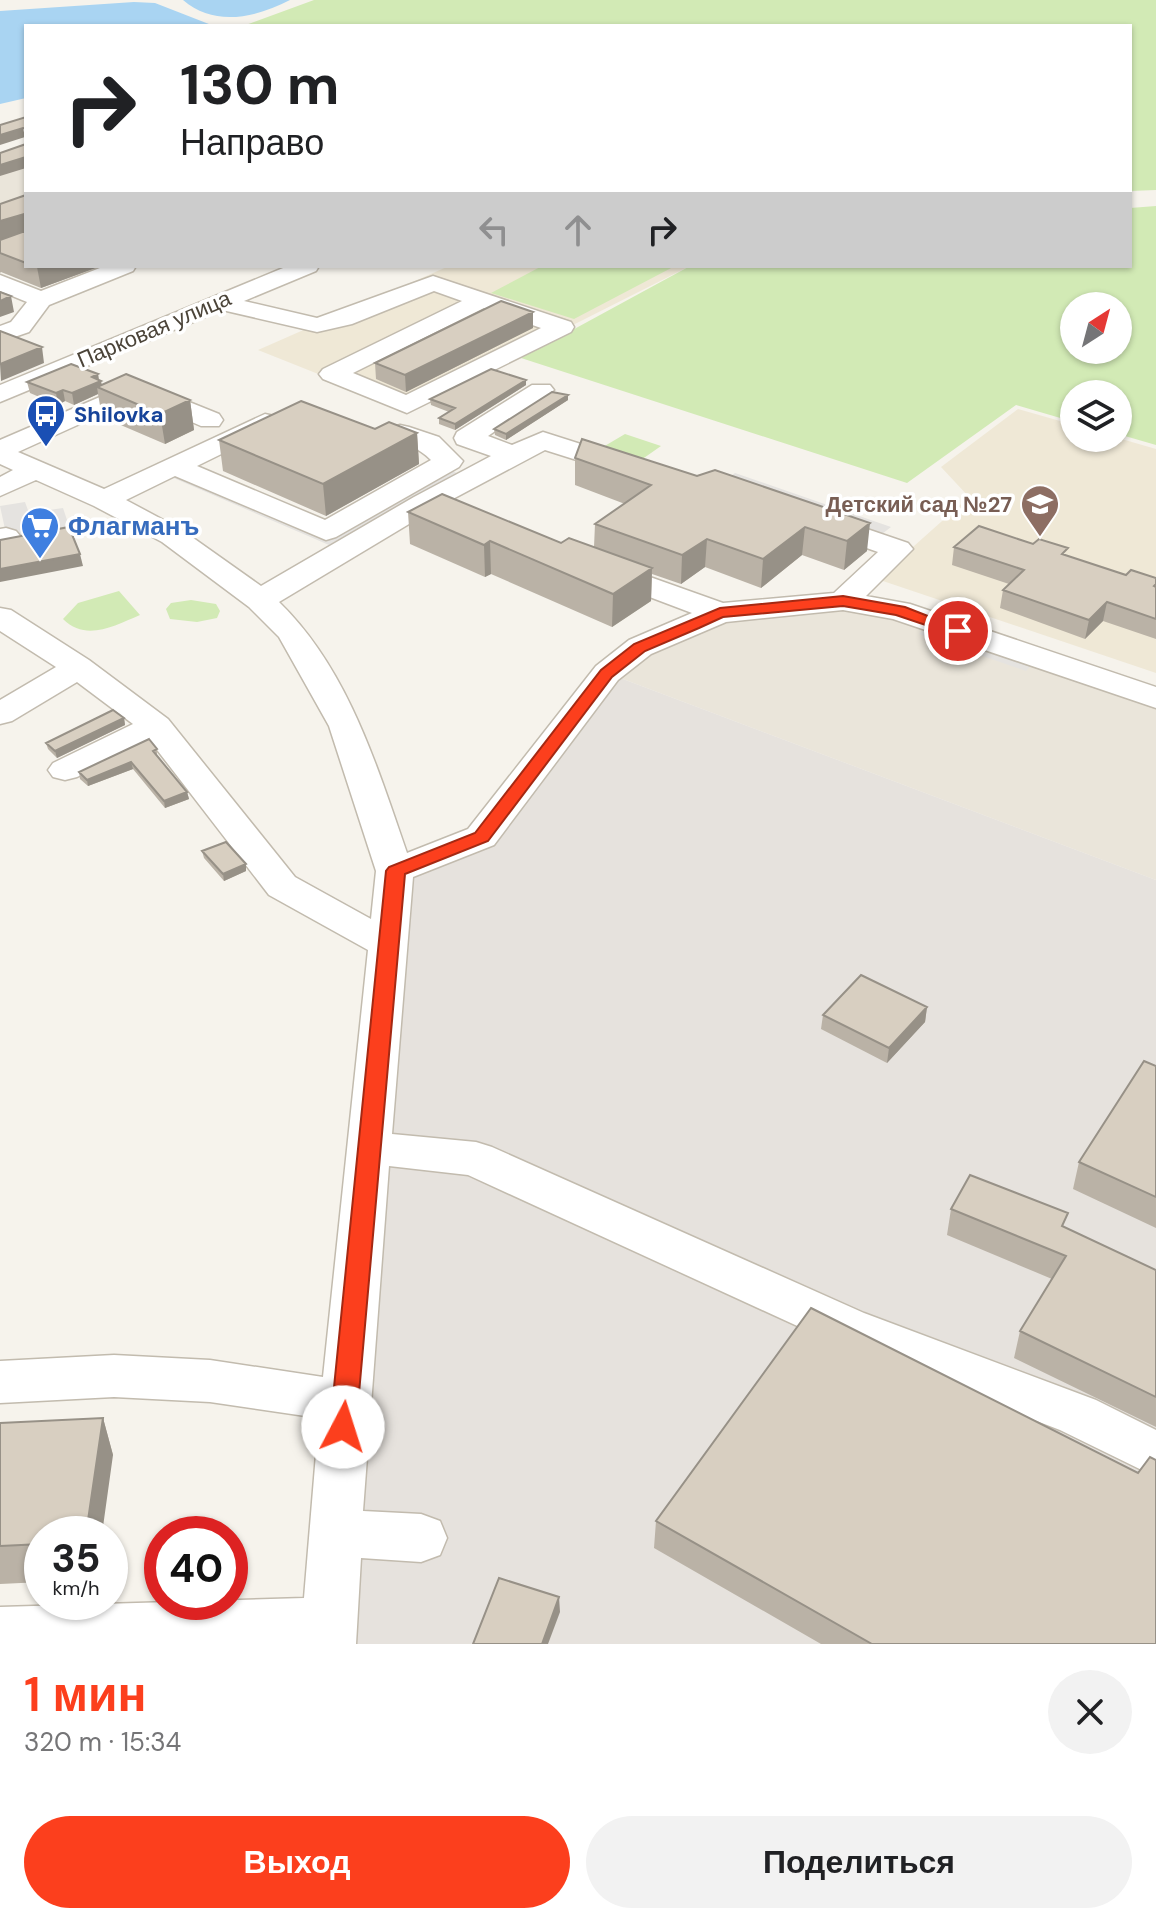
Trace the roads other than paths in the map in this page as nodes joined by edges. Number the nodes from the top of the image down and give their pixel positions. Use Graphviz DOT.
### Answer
graph roads {
  1 [pos="120,268"];
  2 [pos="303,268"];
  3 [pos="0,282"];
  4 [pos="41,300"];
  5 [pos="483,300"];
  6 [pos="217,302"];
  7 [pos="0,335"];
  8 [pos="541,390"];
  9 [pos="0,394"];
  10 [pos="296,418"];
  11 [pos="210,420"];
  12 [pos="341,429"];
  13 [pos="0,452"];
  14 [pos="513,455"];
  15 [pos="174,466"];
  16 [pos="36,469"];
  17 [pos="655,478"];
  18 [pos="5,493"];
  19 [pos="104,500"];
  20 [pos="424,503"];
  21 [pos="453,513"];
  22 [pos="802,516"];
  23 [pos="583,562"];
  24 [pos="260,600"];
  25 [pos="843,601"];
  26 [pos="720,613"];
  27 [pos="0,617"];
  28 [pos="78,667"];
  29 [pos="1156,698"];
  30 [pos="0,714"];
  31 [pos="156,726"];
  32 [pos="65,770"];
  33 [pos="395,871"];
  34 [pos="389,945"];
  35 [pos="371,1148"];
  36 [pos="0,1382"];
  37 [pos="345,1401"];
  38 [pos="1156,1455"];
  39 [pos="336,1533"];
  40 [pos="421,1538"];
  41 [pos="0,1633"];
  42 [pos="329,1633"];
  43 [pos="70,1636"];
  1 -- 4 [label="street"];
  2 -- 6 [label="street, Парковая улица"];
  3 -- 4 [label="street"];
  4 -- 7 [label="street"];
  5 -- 5 [label="street"];
  5 -- 6 [label="street"];
  6 -- 9 [label="street, Парковая улица"];
  8 -- 14 [label="street"];
  10 -- 15 [label="street"];
  11 -- 13 [label="street"];
  12 -- 15 [label="street"];
  13 -- 16 [label="street"];
  14 -- 17 [label="street"];
  14 -- 20 [label="street"];
  15 -- 19 [label="street"];
  16 -- 18 [label="street"];
  16 -- 19 [label="street"];
  19 -- 24 [label="street"];
  20 -- 21 [label="street"];
  20 -- 24 [label="street"];
  22 -- 25 [label="street"];
  23 -- 26 [label="street"];
  24 -- 33 [label="street"];
  25 -- 26 [label="street"];
  25 -- 29 [label="street"];
  26 -- 33 [label="street"];
  27 -- 28 [label="street"];
  28 -- 30 [label="street"];
  28 -- 31 [label="street"];
  31 -- 32 [label="street"];
  31 -- 34 [label="street"];
  33 -- 34 [label="street"];
  34 -- 35 [label="street"];
  35 -- 37 [label="street"];
  35 -- 38 [label="street"];
  36 -- 37 [label="street"];
  37 -- 39 [label="street"];
  39 -- 40 [label="street"];
  39 -- 42 [label="street"];
  41 -- 43 [label="street"];
  42 -- 43 [label="street"];
}
